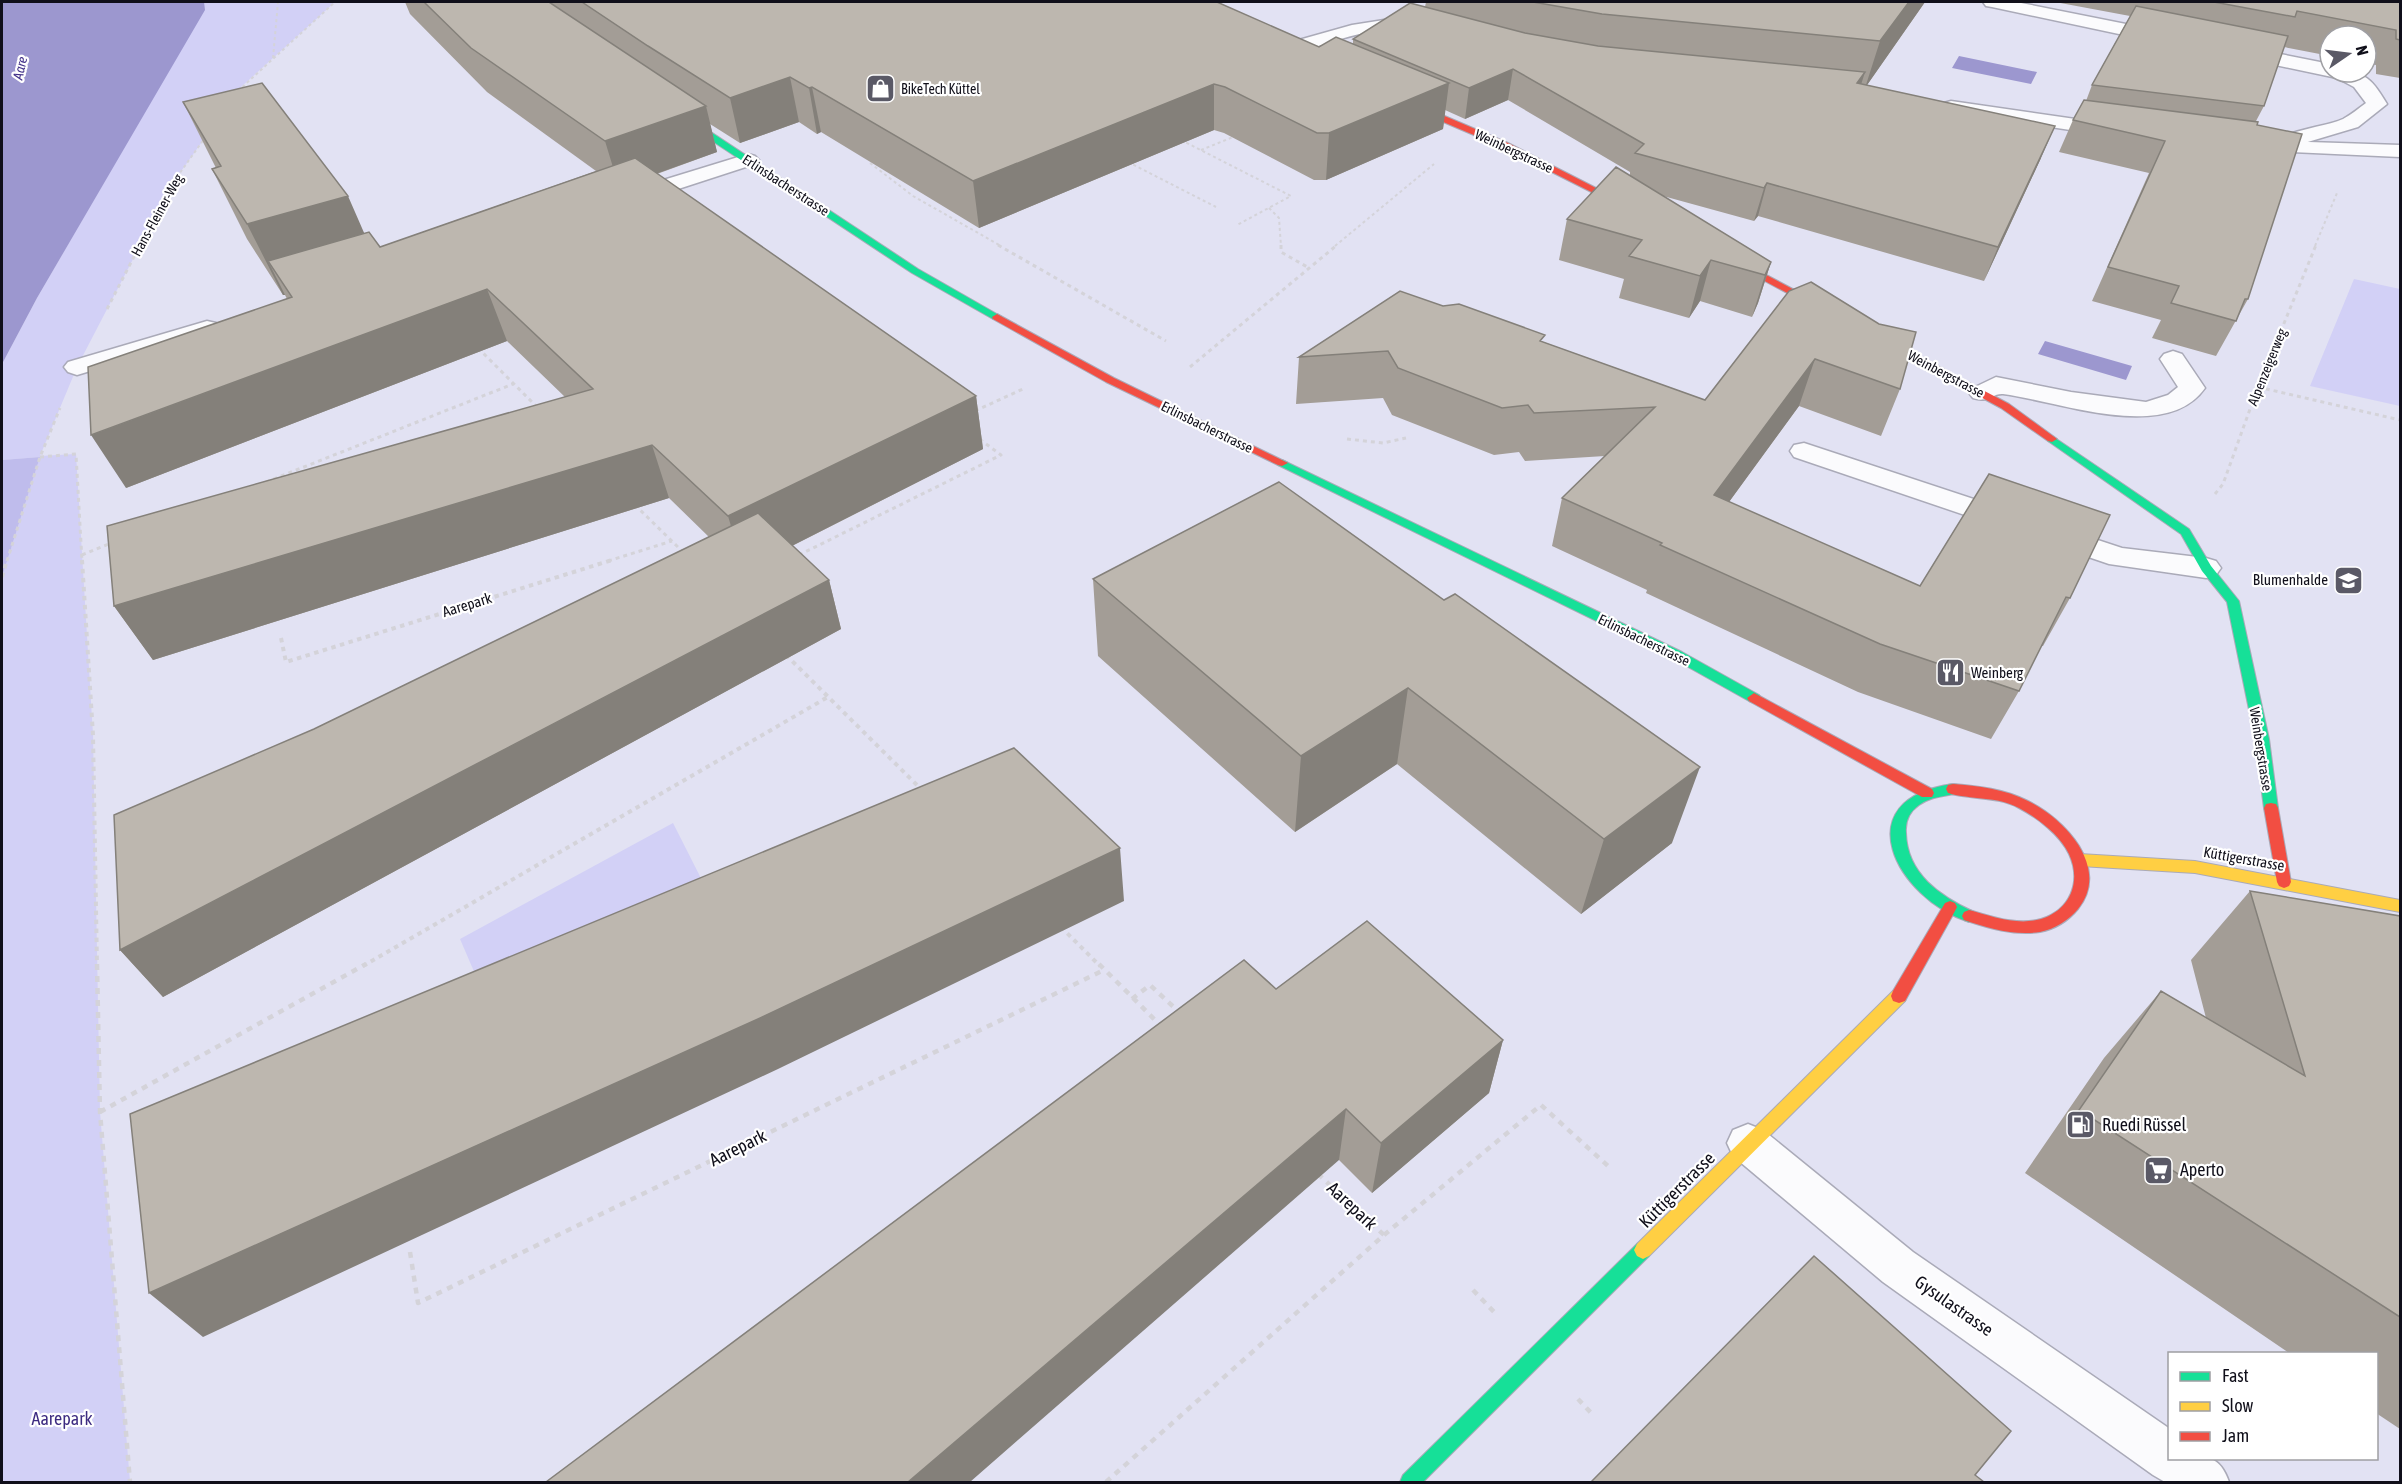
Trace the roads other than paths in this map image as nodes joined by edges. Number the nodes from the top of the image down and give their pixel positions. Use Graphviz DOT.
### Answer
graph roads {
  1 [pos="1992,2"];
  2 [pos="1438,33"];
  3 [pos="2180,41"];
  4 [pos="1283,46"];
  5 [pos="2214,47"];
  6 [pos="1307,58"];
  7 [pos="2318,68"];
  8 [pos="2362,84"];
  9 [pos="1395,98"];
  10 [pos="660,103"];
  11 [pos="1930,104"];
  12 [pos="2139,134"];
  13 [pos="2230,145"];
  14 [pos="2278,148"];
  15 [pos="2400,151"];
  16 [pos="748,160"];
  17 [pos="603,206"];
  18 [pos="1649,218"];
  19 [pos="1711,249"];
  20 [pos="222,323"];
  21 [pos="2173,359"];
  22 [pos="77,367"];
  23 [pos="1982,393"];
  24 [pos="1804,451"];
  25 [pos="2206,568"];
  26 [pos="1927,793"];
  27 [pos="2080,860"];
  28 [pos="2284,882"];
  29 [pos="2400,906"];
  30 [pos="1950,907"];
  31 [pos="1748,1143"];
  32 [pos="2168,1457"];
  33 [pos="2173,1460"];
  34 [pos="1410,1482"];
  35 [pos="2205,1482"];
  1 -- 3 [label="street"];
  2 -- 4 [label="street"];
  4 -- 6 [label="main road"];
  5 -- 7 [label="street"];
  8 -- 14 [label="street"];
  9 -- 18 [label="main road, Weinbergstrasse"];
  10 -- 16 [label="main road, Erlinsbacherstrasse"];
  11 -- 12 [label="street"];
  13 -- 14 [label="street"];
  14 -- 15 [label="street"];
  16 -- 17 [label="street"];
  16 -- 26 [label="main road, Erlinsbacherstrasse"];
  19 -- 23 [label="main road, Weinbergstrasse"];
  20 -- 22 [label="street"];
  21 -- 23 [label="street"];
  23 -- 25 [label="main road, Weinbergstrasse"];
  24 -- 25 [label="street"];
  25 -- 28 [label="main road, Weinbergstrasse"];
  26 -- 27 [label="main road"];
  26 -- 30 [label="main road"];
  27 -- 28 [label="main road, Küttigerstrasse"];
  27 -- 30 [label="main road"];
  28 -- 29 [label="main road, Küttigerstrasse"];
  30 -- 31 [label="main road, Küttigerstrasse"];
  31 -- 32 [label="street, Gysulastrasse"];
  31 -- 34 [label="main road, Küttigerstrasse"];
  33 -- 35 [label="street, Gysulastrasse"];
}
